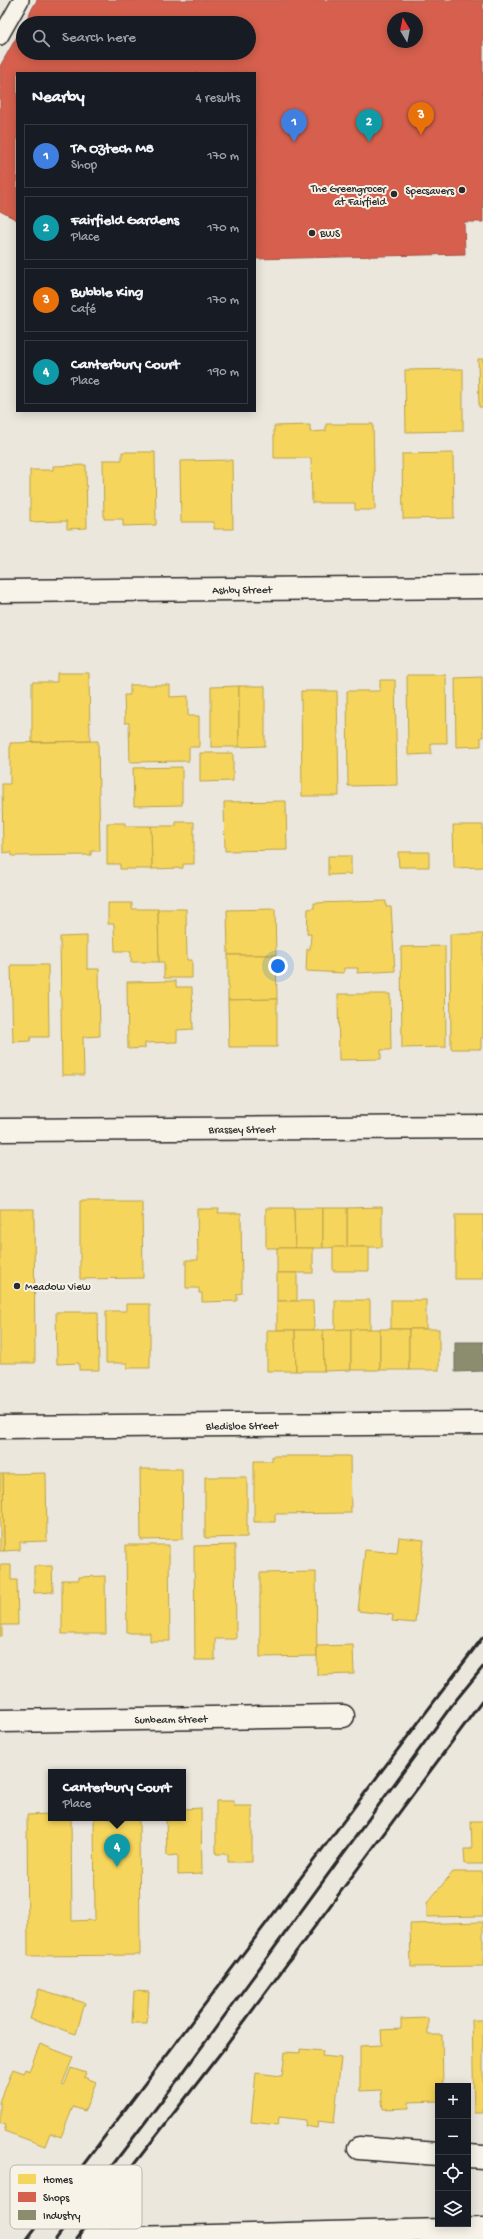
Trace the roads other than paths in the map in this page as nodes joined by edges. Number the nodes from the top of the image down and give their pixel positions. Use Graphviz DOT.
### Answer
graph roads {
  1 [pos="21,0"];
  2 [pos="0,37"];
  3 [pos="483,587"];
  4 [pos="0,591"];
  5 [pos="483,1126"];
  6 [pos="0,1130"];
  7 [pos="483,1423"];
  8 [pos="0,1427"];
  9 [pos="343,1716"];
  10 [pos="0,1721"];
  11 [pos="359,2148"];
  12 [pos="435,2154"];
  13 [pos="471,2156"];
  14 [pos="483,2157"];
  15 [pos="483,2228"];
  16 [pos="92,2239"];
  1 -- 2 [label="lane"];
  3 -- 4 [label="street, Ashby Street"];
  5 -- 6 [label="street, Brassey Street"];
  7 -- 8 [label="street, Bledisloe Street"];
  9 -- 10 [label="street, Sunbeam Street"];
  11 -- 12 [label="street"];
  13 -- 14 [label="street"];
  15 -- 16 [label="street"];
}
